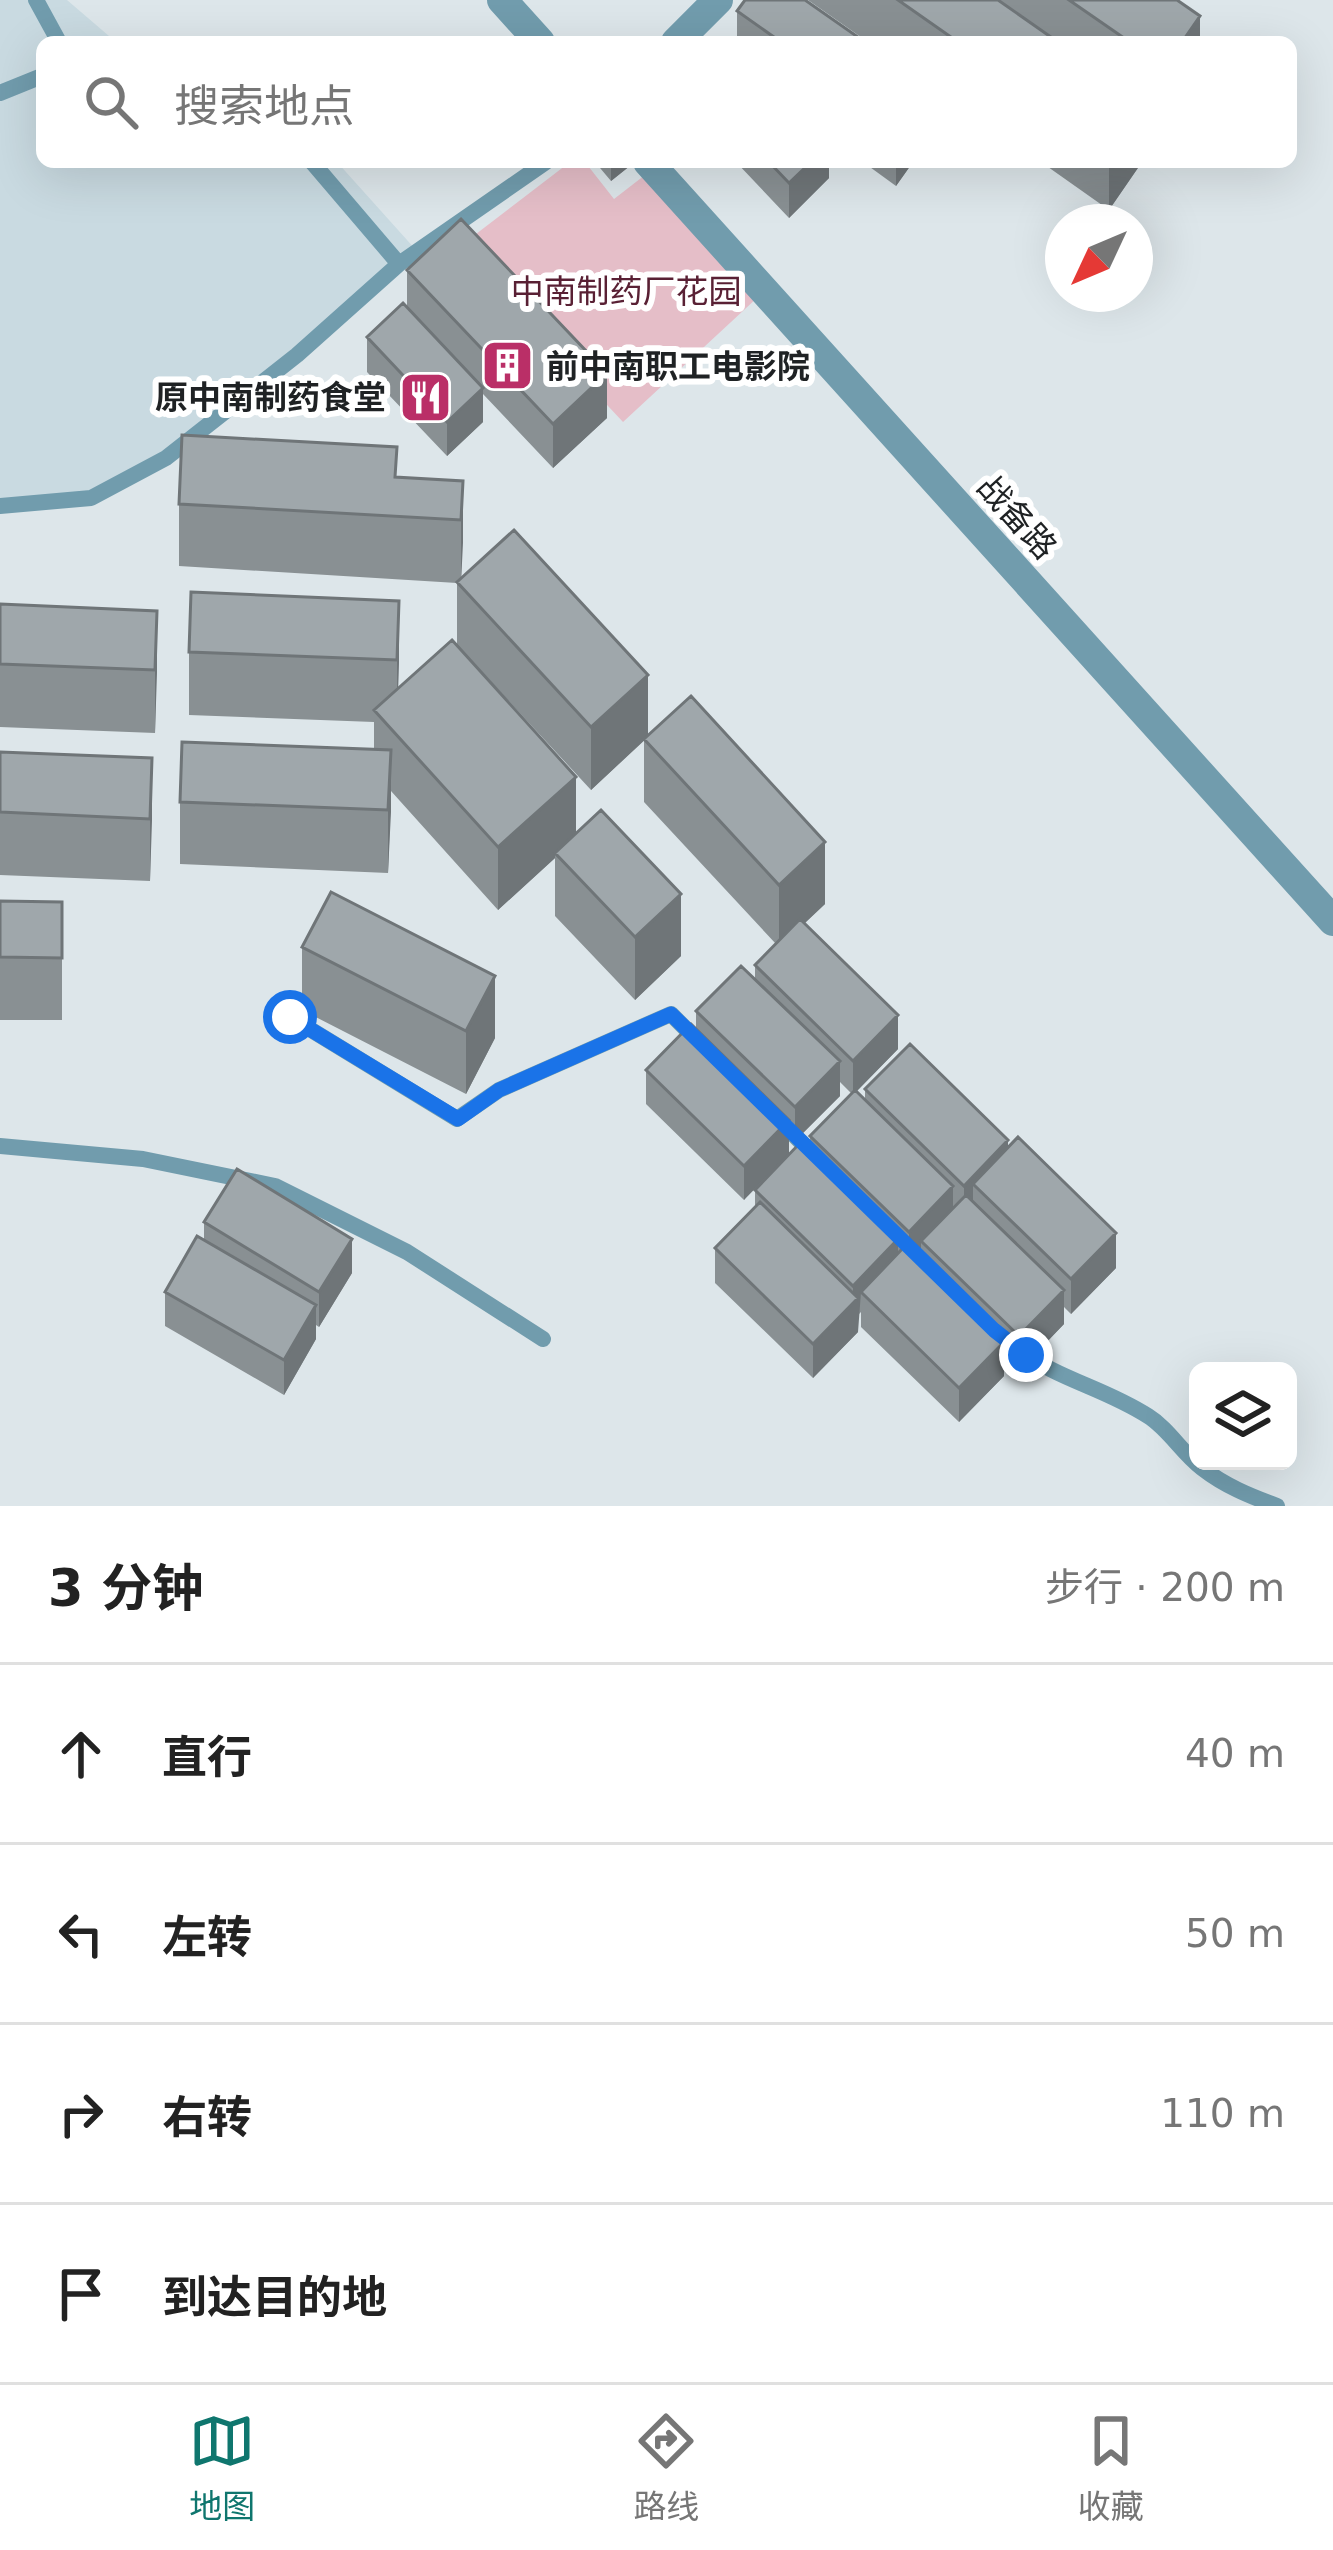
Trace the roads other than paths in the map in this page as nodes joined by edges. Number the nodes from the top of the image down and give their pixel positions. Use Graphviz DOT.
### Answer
graph roads {
  1 [pos="36,0"];
  2 [pos="502,0"];
  3 [pos="718,0"];
  4 [pos="56,36"];
  5 [pos="535,36"];
  6 [pos="682,36"];
  7 [pos="36,78"];
  8 [pos="0,93"];
  9 [pos="317,168"];
  10 [pos="537,168"];
  11 [pos="653,168"];
  12 [pos="399,264"];
  13 [pos="0,506"];
  14 [pos="1333,921"];
  15 [pos="290,1017"];
  16 [pos="722,1064"];
  17 [pos="773,1114"];
  18 [pos="0,1146"];
  19 [pos="841,1181"];
  20 [pos="994,1330"];
  21 [pos="543,1339"];
  22 [pos="1277,1506"];
  1 -- 4 [label="lane"];
  2 -- 5 [label="street"];
  3 -- 6 [label="street"];
  7 -- 8 [label="lane"];
  9 -- 12 [label="lane"];
  10 -- 12 [label="lane"];
  11 -- 14 [label="street, 战备路"];
  12 -- 13 [label="lane"];
  15 -- 16 [label="lane"];
  17 -- 19 [label="lane"];
  18 -- 21 [label="lane"];
  20 -- 22 [label="lane"];
}
